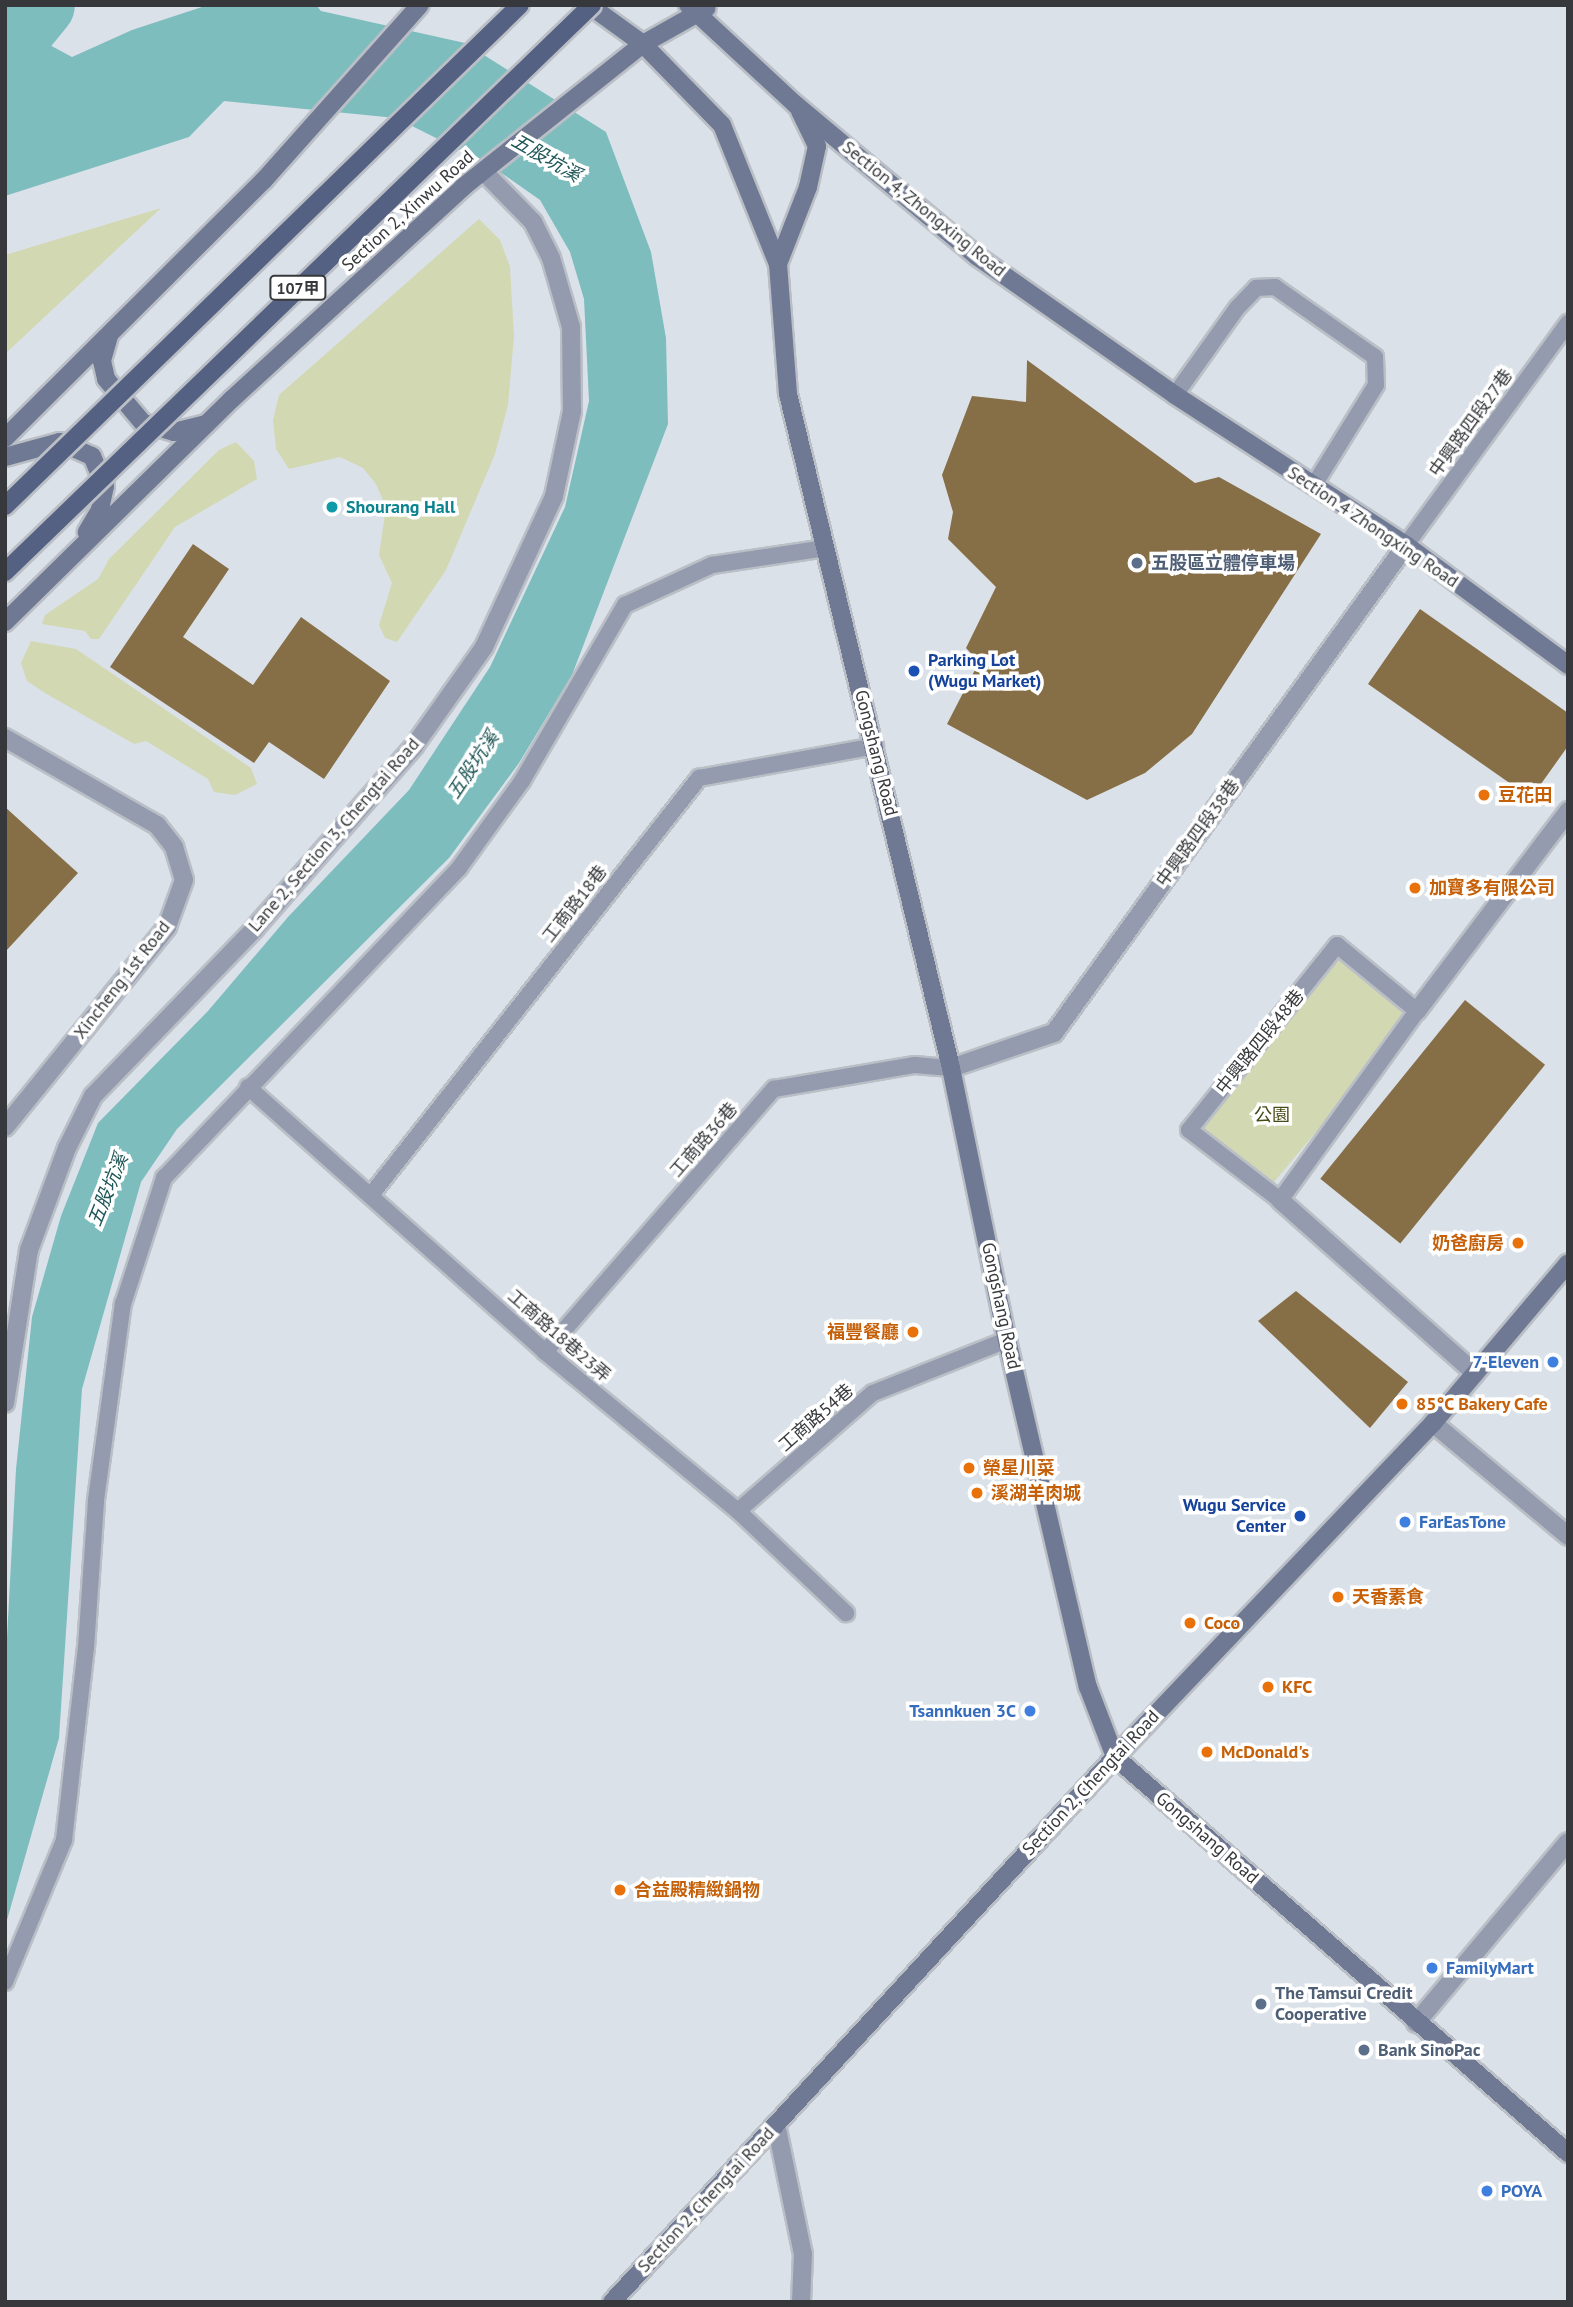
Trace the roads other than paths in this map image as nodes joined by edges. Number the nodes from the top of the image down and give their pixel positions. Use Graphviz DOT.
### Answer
graph roads {
  1 [pos="420,5"];
  2 [pos="520,5"];
  3 [pos="590,5"];
  4 [pos="700,8"];
  5 [pos="643,44"];
  6 [pos="796,105"];
  7 [pos="483,171"];
  8 [pos="778,264"];
  9 [pos="1568,323"];
  10 [pos="110,332"];
  11 [pos="1175,395"];
  12 [pos="208,423"];
  13 [pos="5,438"];
  14 [pos="5,457"];
  15 [pos="1314,485"];
  16 [pos="5,506"];
  17 [pos="1406,545"];
  18 [pos="826,548"];
  19 [pos="59,568"];
  20 [pos="5,572"];
  21 [pos="5,622"];
  22 [pos="1568,666"];
  23 [pos="5,738"];
  24 [pos="875,747"];
  25 [pos="1568,811"];
  26 [pos="1417,1011"];
  27 [pos="951,1068"];
  28 [pos="248,1087"];
  29 [pos="5,1128"];
  30 [pos="371,1195"];
  31 [pos="1280,1200"];
  32 [pos="1568,1263"];
  33 [pos="1007,1340"];
  34 [pos="545,1352"];
  35 [pos="1475,1373"];
  36 [pos="5,1403"];
  37 [pos="1433,1423"];
  38 [pos="738,1511"];
  39 [pos="1568,1536"];
  40 [pos="846,1613"];
  41 [pos="1115,1757"];
  42 [pos="1568,1842"];
  43 [pos="5,1982"];
  44 [pos="1416,2023"];
  45 [pos="776,2124"];
  46 [pos="1568,2153"];
  47 [pos="612,2302"];
  48 [pos="800,2302"];
  1 -- 10 [label="main road"];
  2 -- 16 [label="main road, 107甲, bridge"];
  3 -- 5 [label="main road"];
  3 -- 20 [label="main road, Section 2, Xinwu Road / 107甲, bridge"];
  4 -- 5 [label="main road, Section 2, Xinwu Road / 107甲"];
  4 -- 6 [label="main road, Section 4, Zhongxing Road"];
  5 -- 7 [label="main road, Section 2, Xinwu Road / 107甲"];
  5 -- 8 [label="main road, Gongshang Road"];
  6 -- 8 [label="main road, Gongshang Road"];
  6 -- 11 [label="main road, Section 4, Zhongxing Road"];
  7 -- 12 [label="main road, Section 2, Xinwu Road / 107甲"];
  7 -- 36 [label="street, Lane 2, Section 3, Chengtai Road"];
  8 -- 18 [label="main road, Gongshang Road"];
  9 -- 17 [label="lane, 中興路四段27巷"];
  10 -- 12 [label="main road"];
  10 -- 13 [label="main road"];
  11 -- 15 [label="main road, Section 4 Zhongxing Road"];
  11 -- 15 [label="lane"];
  12 -- 19 [label="main road, Section 2, Xinwu Road / 107甲"];
  14 -- 19 [label="main road"];
  15 -- 17 [label="main road, Section 4 Zhongxing Road"];
  17 -- 22 [label="main road, Section 4 Zhongxing Road"];
  17 -- 27 [label="street, 中興路四段38巷"];
  18 -- 24 [label="main road, Gongshang Road"];
  18 -- 28 [label="lane"];
  19 -- 21 [label="main road, Section 2, Xinwu Road / 107甲"];
  23 -- 29 [label="street, Xincheng 1st Road"];
  24 -- 27 [label="main road, Gongshang Road"];
  24 -- 30 [label="lane, 工商路18巷"];
  25 -- 26 [label="street"];
  26 -- 31 [label="lane"];
  26 -- 31 [label="lane, 中興路四段48巷"];
  27 -- 33 [label="main road, Gongshang Road"];
  27 -- 34 [label="lane, 工商路36巷"];
  28 -- 30 [label="lane, 工商路18巷23弄"];
  28 -- 43 [label="lane"];
  30 -- 34 [label="lane, 工商路18巷23弄"];
  31 -- 35 [label="street, 中興路四段48巷"];
  32 -- 35 [label="main road, Section 2, Chengtai Road"];
  33 -- 38 [label="lane, 工商路54巷"];
  33 -- 41 [label="main road, Gongshang Road"];
  34 -- 38 [label="lane, 工商路18巷23弄"];
  35 -- 37 [label="main road, Section 2, Chengtai Road"];
  37 -- 39 [label="street"];
  37 -- 41 [label="main road, Section 2, Chengtai Road"];
  38 -- 40 [label="lane, 工商路18巷23弄"];
  41 -- 44 [label="main road, Gongshang Road"];
  41 -- 45 [label="main road, Section 2, Chengtai Road"];
  42 -- 44 [label="street"];
  44 -- 46 [label="main road, Gongshang Road"];
  45 -- 47 [label="main road, Section 2, Chengtai Road"];
  45 -- 48 [label="street"];
}
